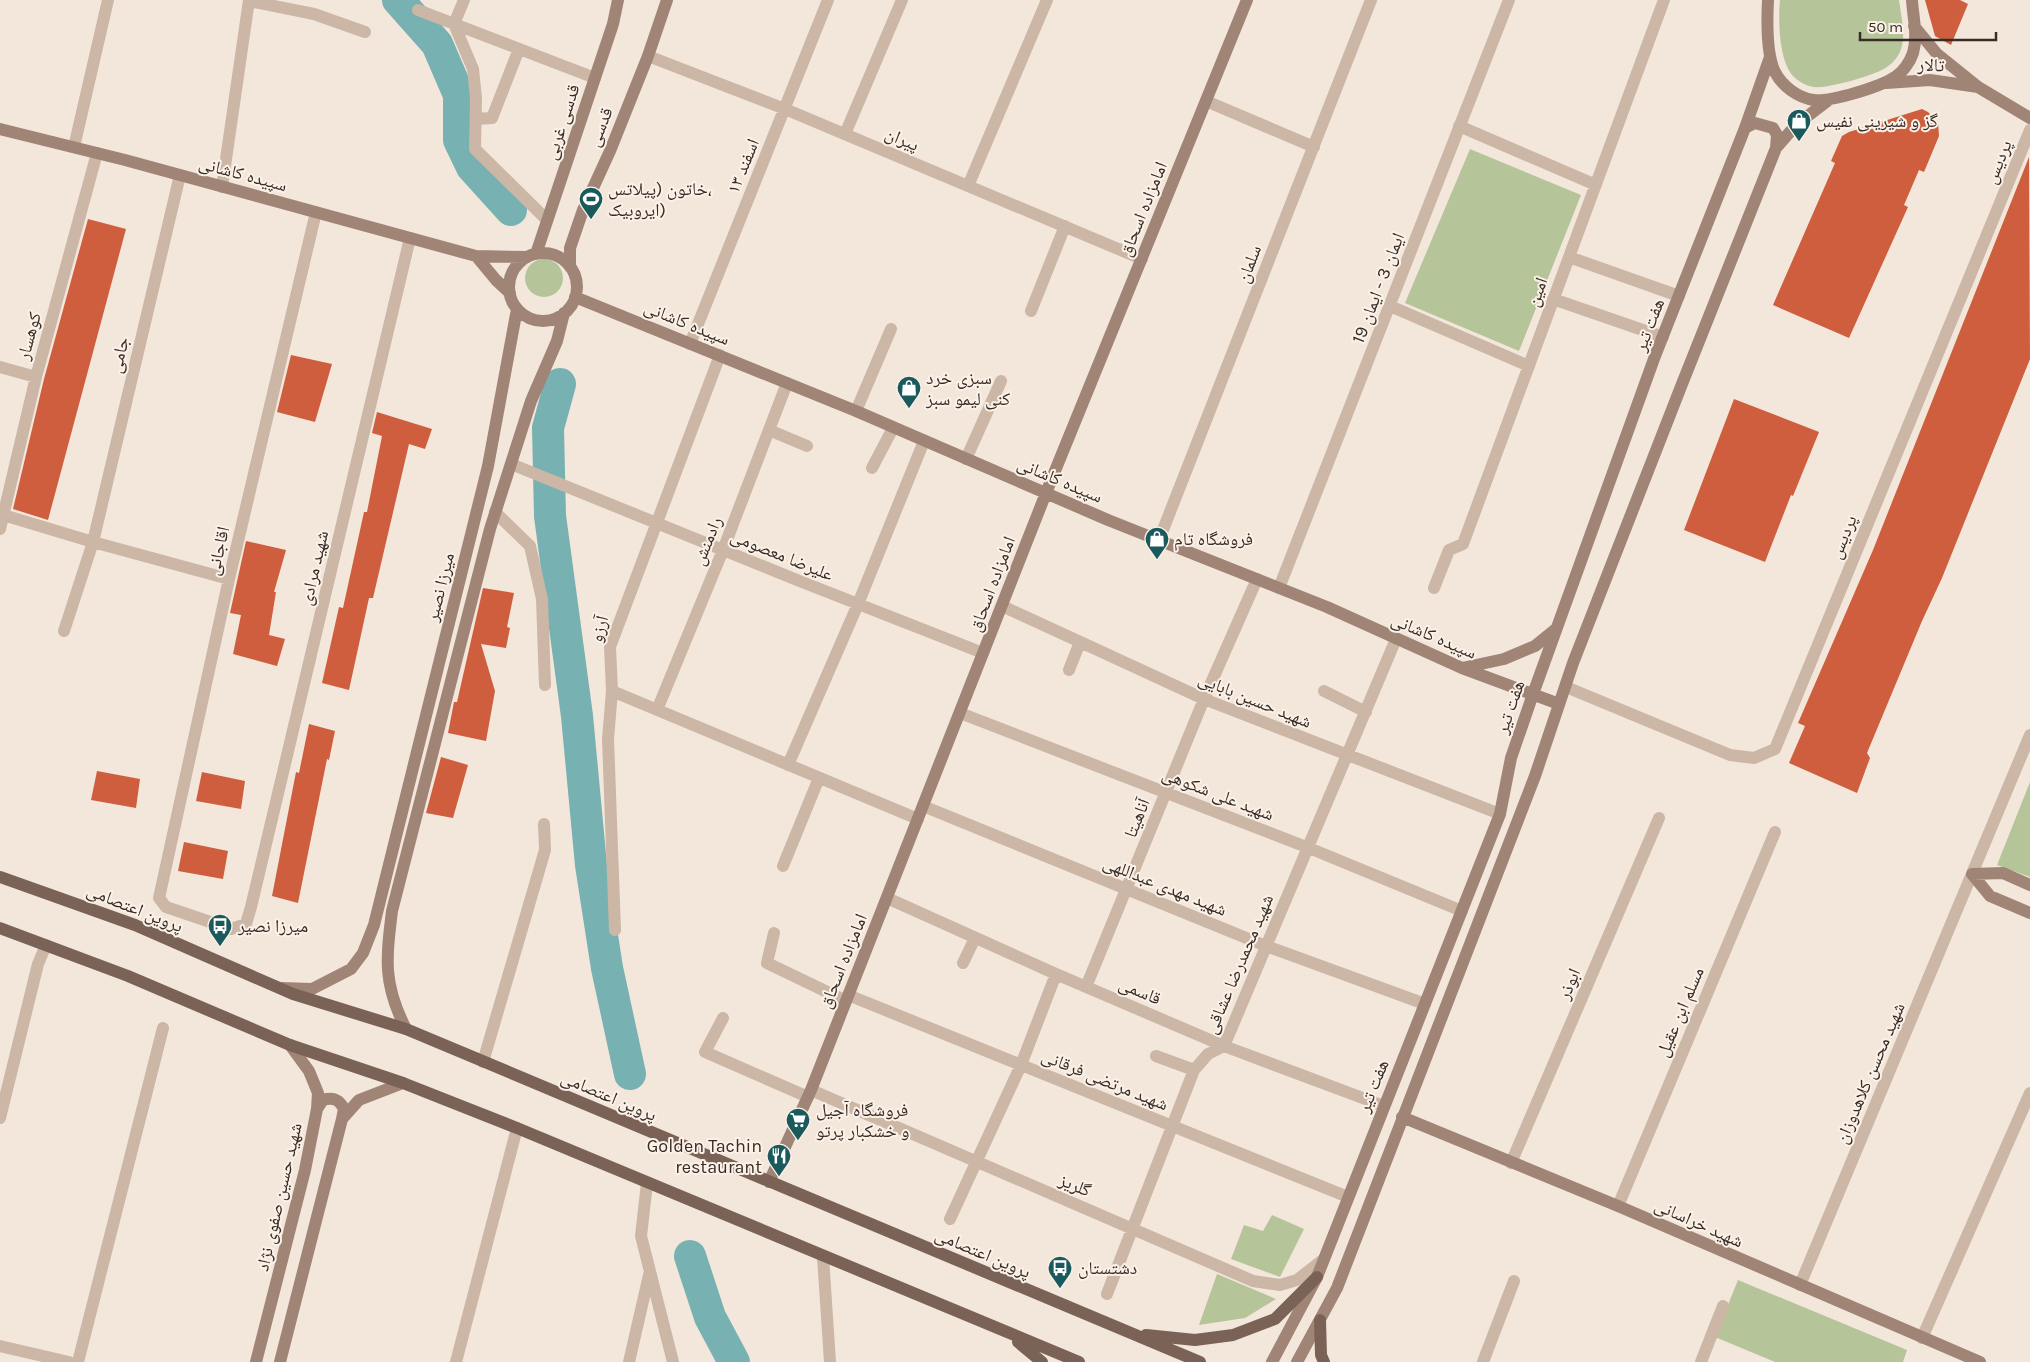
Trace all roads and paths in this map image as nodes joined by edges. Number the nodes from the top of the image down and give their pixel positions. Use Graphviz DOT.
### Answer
graph roads {
  1 [pos="108,0"];
  2 [pos="249,0"];
  3 [pos="464,0"];
  4 [pos="618,0"];
  5 [pos="667,0"];
  6 [pos="828,0"];
  7 [pos="902,0"];
  8 [pos="1047,0"];
  9 [pos="1247,0"];
  10 [pos="1371,0"];
  11 [pos="1509,0"];
  12 [pos="1664,0"];
  13 [pos="1767,0"];
  14 [pos="1912,0"];
  15 [pos="418,10"];
  16 [pos="454,24"];
  17 [pos="1914,26"];
  18 [pos="365,32"];
  19 [pos="519,48"];
  20 [pos="648,56"];
  21 [pos="1770,57"];
  22 [pos="595,78"];
  23 [pos="1883,83"];
  24 [pos="1978,87"];
  25 [pos="1830,99"];
  26 [pos="1206,101"];
  27 [pos="785,109"];
  28 [pos="476,118"];
  29 [pos="2030,118"];
  30 [pos="1459,126"];
  31 [pos="1746,128"];
  32 [pos="0,129"];
  33 [pos="2030,130"];
  34 [pos="845,134"];
  35 [pos="74,147"];
  36 [pos="1314,147"];
  37 [pos="1776,148"];
  38 [pos="97,153"];
  39 [pos="180,175"];
  40 [pos="1596,184"];
  41 [pos="968,186"];
  42 [pos="222,187"];
  43 [pos="316,212"];
  44 [pos="547,220"];
  45 [pos="1065,226"];
  46 [pos="410,238"];
  47 [pos="476,256"];
  48 [pos="531,256"];
  49 [pos="1569,257"];
  50 [pos="1142,259"];
  51 [pos="570,267"];
  52 [pos="510,293"];
  53 [pos="1679,296"];
  54 [pos="575,297"];
  55 [pos="1554,299"];
  56 [pos="1390,306"];
  57 [pos="517,309"];
  58 [pos="1031,311"];
  59 [pos="564,313"];
  60 [pos="891,329"];
  61 [pos="1663,337"];
  62 [pos="690,344"];
  63 [pos="720,355"];
  64 [pos="0,366"];
  65 [pos="1529,366"];
  66 [pos="36,377"];
  67 [pos="1001,381"];
  68 [pos="787,383"];
  69 [pos="856,411"];
  70 [pos="893,428"];
  71 [pos="769,430"];
  72 [pos="924,441"];
  73 [pos="807,446"];
  74 [pos="966,459"];
  75 [pos="511,464"];
  76 [pos="872,468"];
  77 [pos="487,472"];
  78 [pos="507,478"];
  79 [pos="1046,493"];
  80 [pos="495,512"];
  81 [pos="2,514"];
  82 [pos="657,524"];
  83 [pos="0,529"];
  84 [pos="1159,540"];
  85 [pos="93,542"];
  86 [pos="723,550"];
  87 [pos="229,579"];
  88 [pos="1257,579"];
  89 [pos="1280,588"];
  90 [pos="1434,588"];
  91 [pos="858,604"];
  92 [pos="1002,606"];
  93 [pos="1556,629"];
  94 [pos="64,631"];
  95 [pos="1396,639"];
  96 [pos="1080,642"];
  97 [pos="983,653"];
  98 [pos="1462,668"];
  99 [pos="1069,670"];
  100 [pos="545,685"];
  101 [pos="1566,687"];
  102 [pos="612,691"];
  103 [pos="1324,691"];
  104 [pos="1533,694"];
  105 [pos="1204,699"];
  106 [pos="1559,704"];
  107 [pos="657,710"];
  108 [pos="1366,712"];
  109 [pos="960,713"];
  110 [pos="2030,735"];
  111 [pos="1348,756"];
  112 [pos="788,765"];
  113 [pos="819,778"];
  114 [pos="1167,793"];
  115 [pos="923,806"];
  116 [pos="1500,814"];
  117 [pos="1659,818"];
  118 [pos="918,819"];
  119 [pos="544,824"];
  120 [pos="1774,832"];
  121 [pos="1309,848"];
  122 [pos="783,866"];
  123 [pos="1972,874"];
  124 [pos="0,877"];
  125 [pos="2030,885"];
  126 [pos="1127,890"];
  127 [pos="159,898"];
  128 [pos="887,898"];
  129 [pos="1462,911"];
  130 [pos="2030,913"];
  131 [pos="374,925"];
  132 [pos="0,928"];
  133 [pos="390,928"];
  134 [pos="615,930"];
  135 [pos="774,933"];
  136 [pos="975,938"];
  137 [pos="46,944"];
  138 [pos="1266,946"];
  139 [pos="963,964"];
  140 [pos="1056,974"];
  141 [pos="1086,987"];
  142 [pos="281,988"];
  143 [pos="847,998"];
  144 [pos="1425,1004"];
  145 [pos="723,1018"];
  146 [pos="164,1028"];
  147 [pos="406,1029"];
  148 [pos="290,1045"];
  149 [pos="1224,1046"];
  150 [pos="1156,1056"];
  151 [pos="482,1062"];
  152 [pos="1021,1065"];
  153 [pos="1194,1070"];
  154 [pos="403,1083"];
  155 [pos="2030,1093"];
  156 [pos="809,1094"];
  157 [pos="1384,1106"];
  158 [pos="317,1108"];
  159 [pos="0,1118"];
  160 [pos="1402,1118"];
  161 [pos="342,1119"];
  162 [pos="1173,1127"];
  163 [pos="518,1128"];
  164 [pos="977,1163"];
  165 [pos="1511,1163"];
  166 [pos="769,1182"];
  167 [pos="647,1183"];
  168 [pos="1348,1196"];
  169 [pos="1618,1206"];
  170 [pos="950,1219"];
  171 [pos="1133,1229"];
  172 [pos="823,1257"];
  173 [pos="1324,1259"];
  174 [pos="1343,1272"];
  175 [pos="650,1273"];
  176 [pos="1317,1277"];
  177 [pos="1514,1281"];
  178 [pos="1800,1285"];
  179 [pos="1107,1294"];
  180 [pos="1723,1306"];
  181 [pos="1320,1320"];
  182 [pos="1008,1334"];
  183 [pos="1130,1334"];
  184 [pos="1922,1338"];
  185 [pos="0,1346"];
  186 [pos="69,1362"];
  187 [pos="78,1362"];
  188 [pos="256,1362"];
  189 [pos="280,1362"];
  190 [pos="456,1362"];
  191 [pos="629,1362"];
  192 [pos="673,1362"];
  193 [pos="830,1362"];
  194 [pos="1042,1362"];
  195 [pos="1079,1362"];
  196 [pos="1200,1362"];
  197 [pos="1272,1362"];
  198 [pos="1298,1362"];
  199 [pos="1324,1362"];
  200 [pos="1483,1362"];
  201 [pos="1701,1362"];
  202 [pos="1980,1362"];
  1 -- 35 [label="street"];
  2 -- 18 [label="street"];
  2 -- 42 [label="street"];
  3 -- 16 [label="street"];
  4 -- 22 [label="street, قدسی غربی"];
  5 -- 20 [label="street, قدسی"];
  6 -- 27 [label="street, اسفند ۱۳"];
  7 -- 34 [label="street"];
  8 -- 41 [label="street"];
  9 -- 26 [label="street, امامزاده اسحاق"];
  10 -- 36 [label="street, سلمان"];
  11 -- 30 [label="street, ایمان 3 - ایمان 19"];
  12 -- 40 [label="street, امین"];
  13 -- 21 [label="street"];
  14 -- 17 [label="street"];
  15 -- 16 [label="street"];
  16 -- 19 [label="street"];
  16 -- 28 [label="street"];
  17 -- 23 [label="street"];
  17 -- 24 [label="street, تالار"];
  19 -- 22 [label="street"];
  19 -- 28 [label="street"];
  20 -- 27 [label="street, پیران"];
  20 -- 51 [label="street, قدسی"];
  21 -- 25 [label="street"];
  21 -- 31 [label="street, هفت تیر"];
  22 -- 44 [label="street, قدسی غربی"];
  23 -- 24 [label="street, تالار"];
  23 -- 25 [label="street"];
  24 -- 29 [label="street, تالار"];
  25 -- 37 [label="street"];
  26 -- 36 [label="street"];
  26 -- 50 [label="street, امامزاده اسحاق"];
  27 -- 34 [label="street, پیران"];
  27 -- 62 [label="street, اسفند ۱۳"];
  28 -- 44 [label="street"];
  30 -- 40 [label="street"];
  30 -- 56 [label="street, ایمان 3 - ایمان 19"];
  31 -- 37 [label="street"];
  31 -- 53 [label="street, هفت تیر"];
  32 -- 35 [label="street, سپیده کاشانی"];
  33 -- 101 [label="street, پردیس"];
  34 -- 41 [label="street, پیران"];
  35 -- 38 [label="street, سپیده کاشانی"];
  36 -- 84 [label="street, سلمان"];
  37 -- 101 [label="street"];
  38 -- 39 [label="street, سپیده کاشانی"];
  38 -- 66 [label="street, کوهسار"];
  39 -- 42 [label="street, سپیده کاشانی"];
  39 -- 85 [label="street, جامی"];
  40 -- 49 [label="street, امین"];
  41 -- 45 [label="street, پیران"];
  42 -- 43 [label="street, سپیده کاشانی"];
  43 -- 46 [label="street, سپیده کاشانی"];
  43 -- 87 [label="street, اقاجانی"];
  44 -- 48 [label="street, قدسی غربی"];
  45 -- 50 [label="street, پیران"];
  45 -- 58 [label="street"];
  46 -- 47 [label="street, سپیده کاشانی"];
  46 -- 127 [label="street, شهید مرادی"];
  47 -- 48 [label="street, سپیده کاشانی"];
  47 -- 52 [label="street"];
  48 -- 51 [label="street"];
  48 -- 52 [label="street"];
  49 -- 53 [label="street"];
  49 -- 55 [label="street, امین"];
  50 -- 79 [label="street, امامزاده اسحاق"];
  51 -- 54 [label="street"];
  52 -- 57 [label="street"];
  53 -- 61 [label="street, هفت تیر"];
  54 -- 59 [label="street"];
  54 -- 62 [label="street, سپیده کاشانی"];
  55 -- 61 [label="street"];
  55 -- 65 [label="street, امین"];
  56 -- 65 [label="street"];
  56 -- 89 [label="street, ایمان 3 - ایمان 19"];
  57 -- 59 [label="street"];
  57 -- 77 [label="street, میرزا نصیر"];
  59 -- 75 [label="street, میرزا نصیر"];
  60 -- 69 [label="street"];
  61 -- 93 [label="street, هفت تیر"];
  62 -- 63 [label="street, سپیده کاشانی"];
  63 -- 68 [label="street, سپیده کاشانی"];
  63 -- 82 [label="street, آرزو"];
  64 -- 66 [label="street"];
  65 -- 90 [label="street, امین"];
  66 -- 81 [label="street, کوهسار"];
  67 -- 74 [label="street"];
  68 -- 69 [label="street, سپیده کاشانی"];
  68 -- 71 [label="street, رادمنش"];
  69 -- 70 [label="street, سپیده کاشانی"];
  70 -- 72 [label="street, سپیده کاشانی"];
  70 -- 76 [label="street"];
  71 -- 73 [label="street"];
  71 -- 86 [label="street, رادمنش"];
  72 -- 74 [label="street, سپیده کاشانی"];
  72 -- 91 [label="street"];
  74 -- 79 [label="street, سپیده کاشانی"];
  75 -- 78 [label="street, میرزا نصیر"];
  75 -- 82 [label="street, علیرضا معصومی"];
  77 -- 78 [label="street"];
  77 -- 131 [label="street, میرزا نصیر"];
  78 -- 80 [label="street, میرزا نصیر"];
  79 -- 84 [label="street, سپیده کاشانی"];
  79 -- 92 [label="street, امامزاده اسحاق"];
  80 -- 100 [label="street"];
  80 -- 133 [label="street, میرزا نصیر"];
  81 -- 83 [label="street, کوهسار"];
  81 -- 85 [label="street"];
  82 -- 86 [label="street, علیرضا معصومی"];
  82 -- 102 [label="street, آرزو"];
  84 -- 88 [label="street, سپیده کاشانی"];
  85 -- 87 [label="street"];
  85 -- 94 [label="street, جامی"];
  86 -- 91 [label="street, علیرضا معصومی"];
  86 -- 107 [label="street, رادمنش"];
  87 -- 127 [label="street, اقاجانی"];
  88 -- 89 [label="street, سپیده کاشانی"];
  88 -- 105 [label="street, آناهیتا"];
  89 -- 95 [label="street, سپیده کاشانی"];
  91 -- 97 [label="street, علیرضا معصومی"];
  91 -- 112 [label="street"];
  92 -- 96 [label="street, شهید حسین بابایی"];
  92 -- 97 [label="street, امامزاده اسحاق"];
  93 -- 98 [label="street"];
  93 -- 104 [label="street, هفت تیر"];
  95 -- 98 [label="street, سپیده کاشانی"];
  95 -- 108 [label="street, شهید محمدرضا عشاقی"];
  96 -- 99 [label="street"];
  96 -- 105 [label="street, شهید حسین بابایی"];
  97 -- 109 [label="street, امامزاده اسحاق"];
  98 -- 104 [label="street, سپیده کاشانی"];
  101 -- 106 [label="street"];
  102 -- 107 [label="street"];
  102 -- 134 [label="street, آرزو"];
  103 -- 108 [label="street"];
  104 -- 106 [label="street, سپیده کاشانی"];
  104 -- 116 [label="street, هفت تیر"];
  105 -- 111 [label="street, شهید حسین بابایی"];
  105 -- 114 [label="street, آناهیتا"];
  106 -- 160 [label="street"];
  107 -- 112 [label="street"];
  108 -- 111 [label="street, شهید محمدرضا عشاقی"];
  109 -- 114 [label="street, شهید علی شکوهی"];
  109 -- 115 [label="street, امامزاده اسحاق"];
  110 -- 123 [label="street, شهید محسن کلاهدوزان"];
  111 -- 116 [label="street, شهید حسین بابایی"];
  111 -- 121 [label="street, شهید محمدرضا عشاقی"];
  112 -- 113 [label="street"];
  113 -- 118 [label="street"];
  113 -- 122 [label="street"];
  114 -- 121 [label="street, شهید علی شکوهی"];
  114 -- 126 [label="street, آناهیتا"];
  115 -- 118 [label="street, امامزاده اسحاق"];
  115 -- 126 [label="street, شهید مهدی عبداللهی"];
  116 -- 129 [label="street, هفت تیر"];
  117 -- 165 [label="street, ابوذر"];
  118 -- 128 [label="street, امامزاده اسحاق"];
  119 -- 151 [label="street"];
  120 -- 169 [label="street, مسلم ابن عقیل"];
  121 -- 129 [label="street, شهید علی شکوهی"];
  121 -- 138 [label="street, شهید محمدرضا عشاقی"];
  123 -- 125 [label="street"];
  123 -- 130 [label="street"];
  123 -- 178 [label="street, شهید محسن کلاهدوزان"];
  124 -- 142 [label="main road, پروین اعتصامی"];
  126 -- 138 [label="street, شهید مهدی عبداللهی"];
  126 -- 141 [label="street, آناهیتا"];
  128 -- 136 [label="street, قاسمی"];
  128 -- 143 [label="street, امامزاده اسحاق"];
  129 -- 144 [label="street, هفت تیر"];
  131 -- 133 [label="street"];
  131 -- 142 [label="street, میرزا نصیر"];
  132 -- 137 [label="main road"];
  133 -- 147 [label="street, میرزا نصیر"];
  135 -- 143 [label="street, شهید مرتضی فرقانی"];
  136 -- 139 [label="street"];
  136 -- 140 [label="street, قاسمی"];
  137 -- 148 [label="main road"];
  137 -- 159 [label="street"];
  138 -- 144 [label="street, شهید مهدی عبداللهی"];
  138 -- 149 [label="street, شهید محمدرضا عشاقی"];
  140 -- 141 [label="street, قاسمی"];
  140 -- 152 [label="street"];
  141 -- 149 [label="street, قاسمی"];
  142 -- 147 [label="main road, پروین اعتصامی"];
  143 -- 152 [label="street, شهید مرتضی فرقانی"];
  143 -- 156 [label="street, امامزاده اسحاق"];
  144 -- 157 [label="street, هفت تیر"];
  145 -- 156 [label="street, گلریز"];
  146 -- 187 [label="street"];
  147 -- 151 [label="main road, پروین اعتصامی"];
  148 -- 154 [label="main road"];
  148 -- 158 [label="street, شهید حسین صفوی نژاد"];
  149 -- 153 [label="street, شهید محمدرضا عشاقی"];
  149 -- 157 [label="street, قاسمی"];
  150 -- 153 [label="street"];
  151 -- 166 [label="main road, پروین اعتصامی"];
  152 -- 162 [label="street, شهید مرتضی فرقانی"];
  152 -- 164 [label="street"];
  153 -- 162 [label="street, شهید محمدرضا عشاقی"];
  154 -- 161 [label="street"];
  154 -- 163 [label="main road"];
  155 -- 184 [label="street"];
  156 -- 164 [label="street, گلریز"];
  156 -- 166 [label="street, امامزاده اسحاق"];
  157 -- 168 [label="street, هفت تیر"];
  158 -- 161 [label="street"];
  158 -- 188 [label="street, شهید حسین صفوی نژاد"];
  160 -- 165 [label="street, شهید خراسانی"];
  160 -- 174 [label="street"];
  161 -- 189 [label="street"];
  162 -- 168 [label="street, شهید مرتضی فرقانی"];
  162 -- 171 [label="street, شهید محمدرضا عشاقی"];
  163 -- 167 [label="main road"];
  163 -- 190 [label="street"];
  164 -- 170 [label="street"];
  164 -- 171 [label="street, گلریز"];
  165 -- 169 [label="street, شهید خراسانی"];
  166 -- 183 [label="main road, پروین اعتصامی"];
  167 -- 172 [label="main road"];
  167 -- 175 [label="street"];
  168 -- 173 [label="street, هفت تیر"];
  169 -- 178 [label="street, شهید خراسانی"];
  171 -- 173 [label="street, گلریز"];
  171 -- 179 [label="street, شهید محمدرضا عشاقی"];
  172 -- 182 [label="main road"];
  172 -- 193 [label="street"];
  173 -- 174 [label="street"];
  173 -- 176 [label="street, هفت تیر"];
  174 -- 181 [label="street"];
  175 -- 191 [label="street"];
  175 -- 192 [label="street"];
  176 -- 183 [label="main road"];
  176 -- 197 [label="street, هفت تیر"];
  177 -- 200 [label="street"];
  178 -- 184 [label="street, شهید خراسانی"];
  180 -- 201 [label="street"];
  181 -- 198 [label="street"];
  181 -- 199 [label="main road"];
  182 -- 194 [label="main road"];
  182 -- 195 [label="main road"];
  183 -- 196 [label="main road, پروین اعتصامی"];
  184 -- 202 [label="street, شهید خراسانی"];
  185 -- 186 [label="street"];
}
